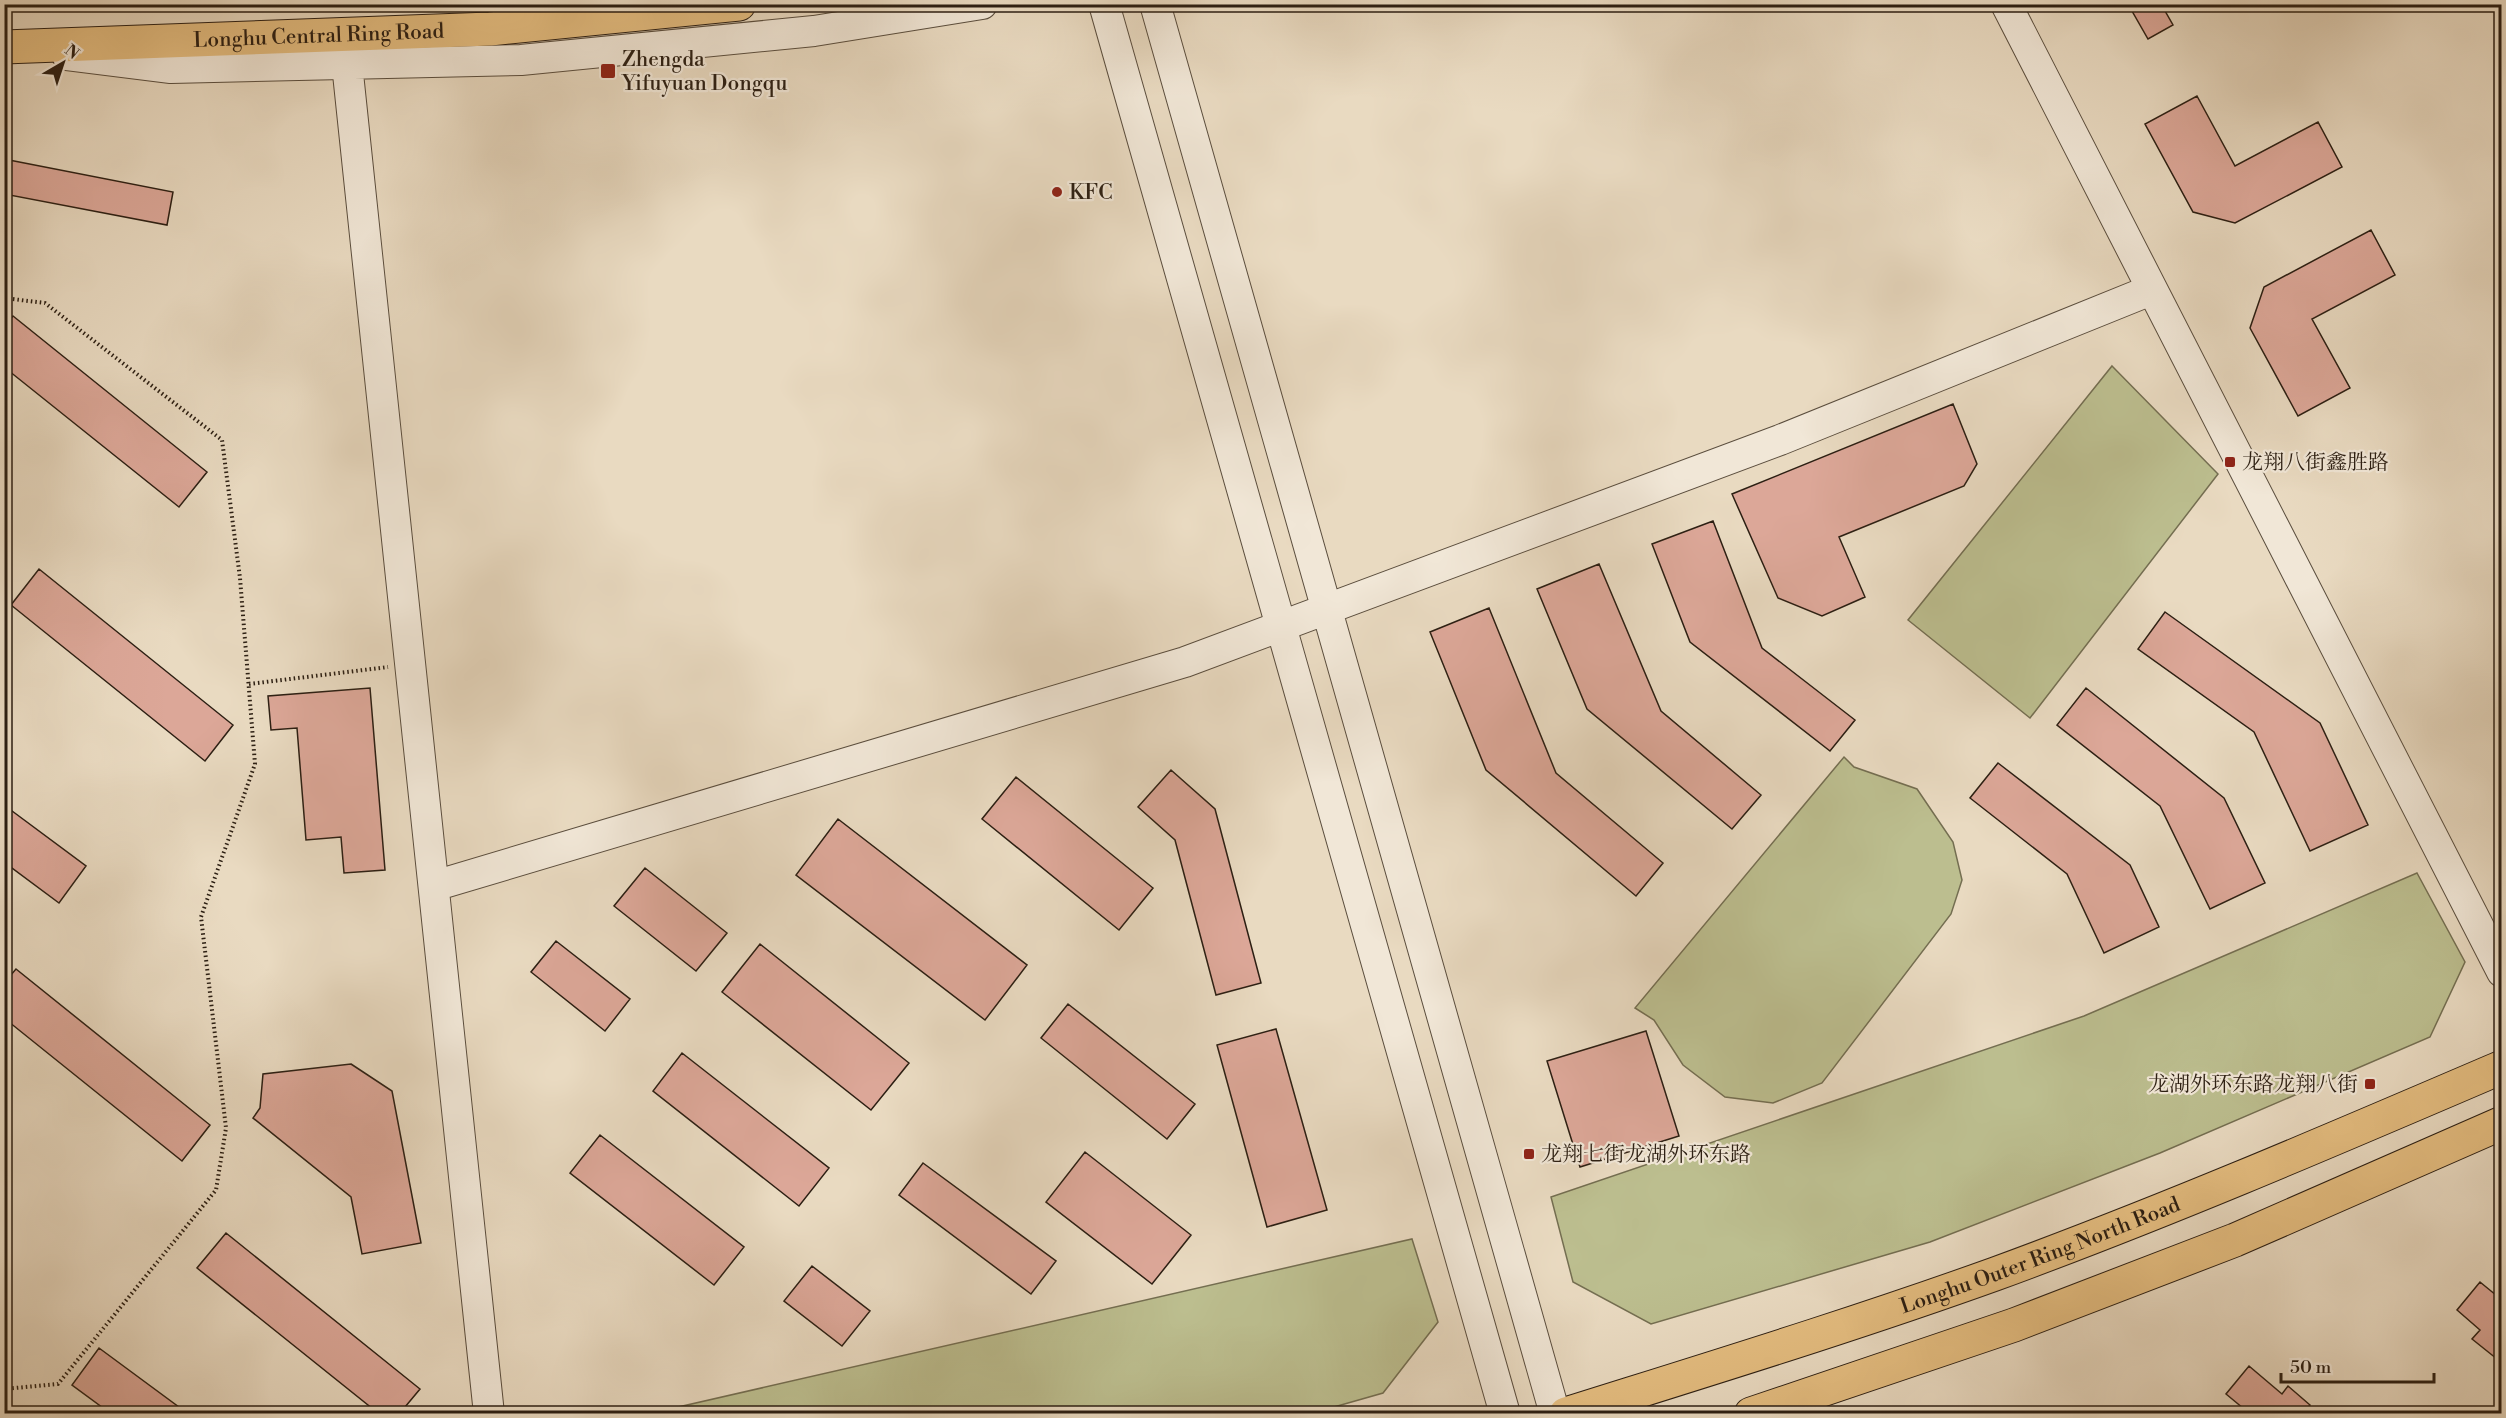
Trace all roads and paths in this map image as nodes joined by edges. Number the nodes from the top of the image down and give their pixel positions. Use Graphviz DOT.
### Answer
graph roads {
  1 [pos="739,4"];
  2 [pos="982,4"];
  3 [pos="1104,4"];
  4 [pos="1155,4"];
  5 [pos="2006,4"];
  6 [pos="7,47"];
  7 [pos="347,64"];
  8 [pos="2151,290"];
  9 [pos="4,298"];
  10 [pos="1326,609"];
  11 [pos="1281,626"];
  12 [pos="411,664"];
  13 [pos="249,684"];
  14 [pos="434,886"];
  15 [pos="2502,972"];
  16 [pos="2502,1067"];
  17 [pos="2502,1123"];
  18 [pos="4,1389"];
  19 [pos="489,1413"];
  20 [pos="1505,1413"];
  21 [pos="1555,1413"];
  22 [pos="1566,1413"];
  23 [pos="1751,1413"];
  1 -- 6 [label="main road, Longhu Central Ring Road"];
  2 -- 7 [label="street"];
  3 -- 11 [label="street"];
  4 -- 10 [label="street"];
  5 -- 8 [label="street"];
  6 -- 7 [label="street"];
  7 -- 12 [label="street"];
  8 -- 10 [label="street"];
  8 -- 15 [label="street"];
  9 -- 13 [label="path"];
  10 -- 11 [label="street"];
  10 -- 21 [label="street"];
  11 -- 14 [label="street"];
  11 -- 20 [label="street"];
  12 -- 13 [label="path"];
  12 -- 14 [label="street"];
  13 -- 18 [label="path"];
  14 -- 19 [label="street"];
  16 -- 22 [label="main road, Longhu Outer Ring North Road"];
  17 -- 23 [label="main road"];
}
